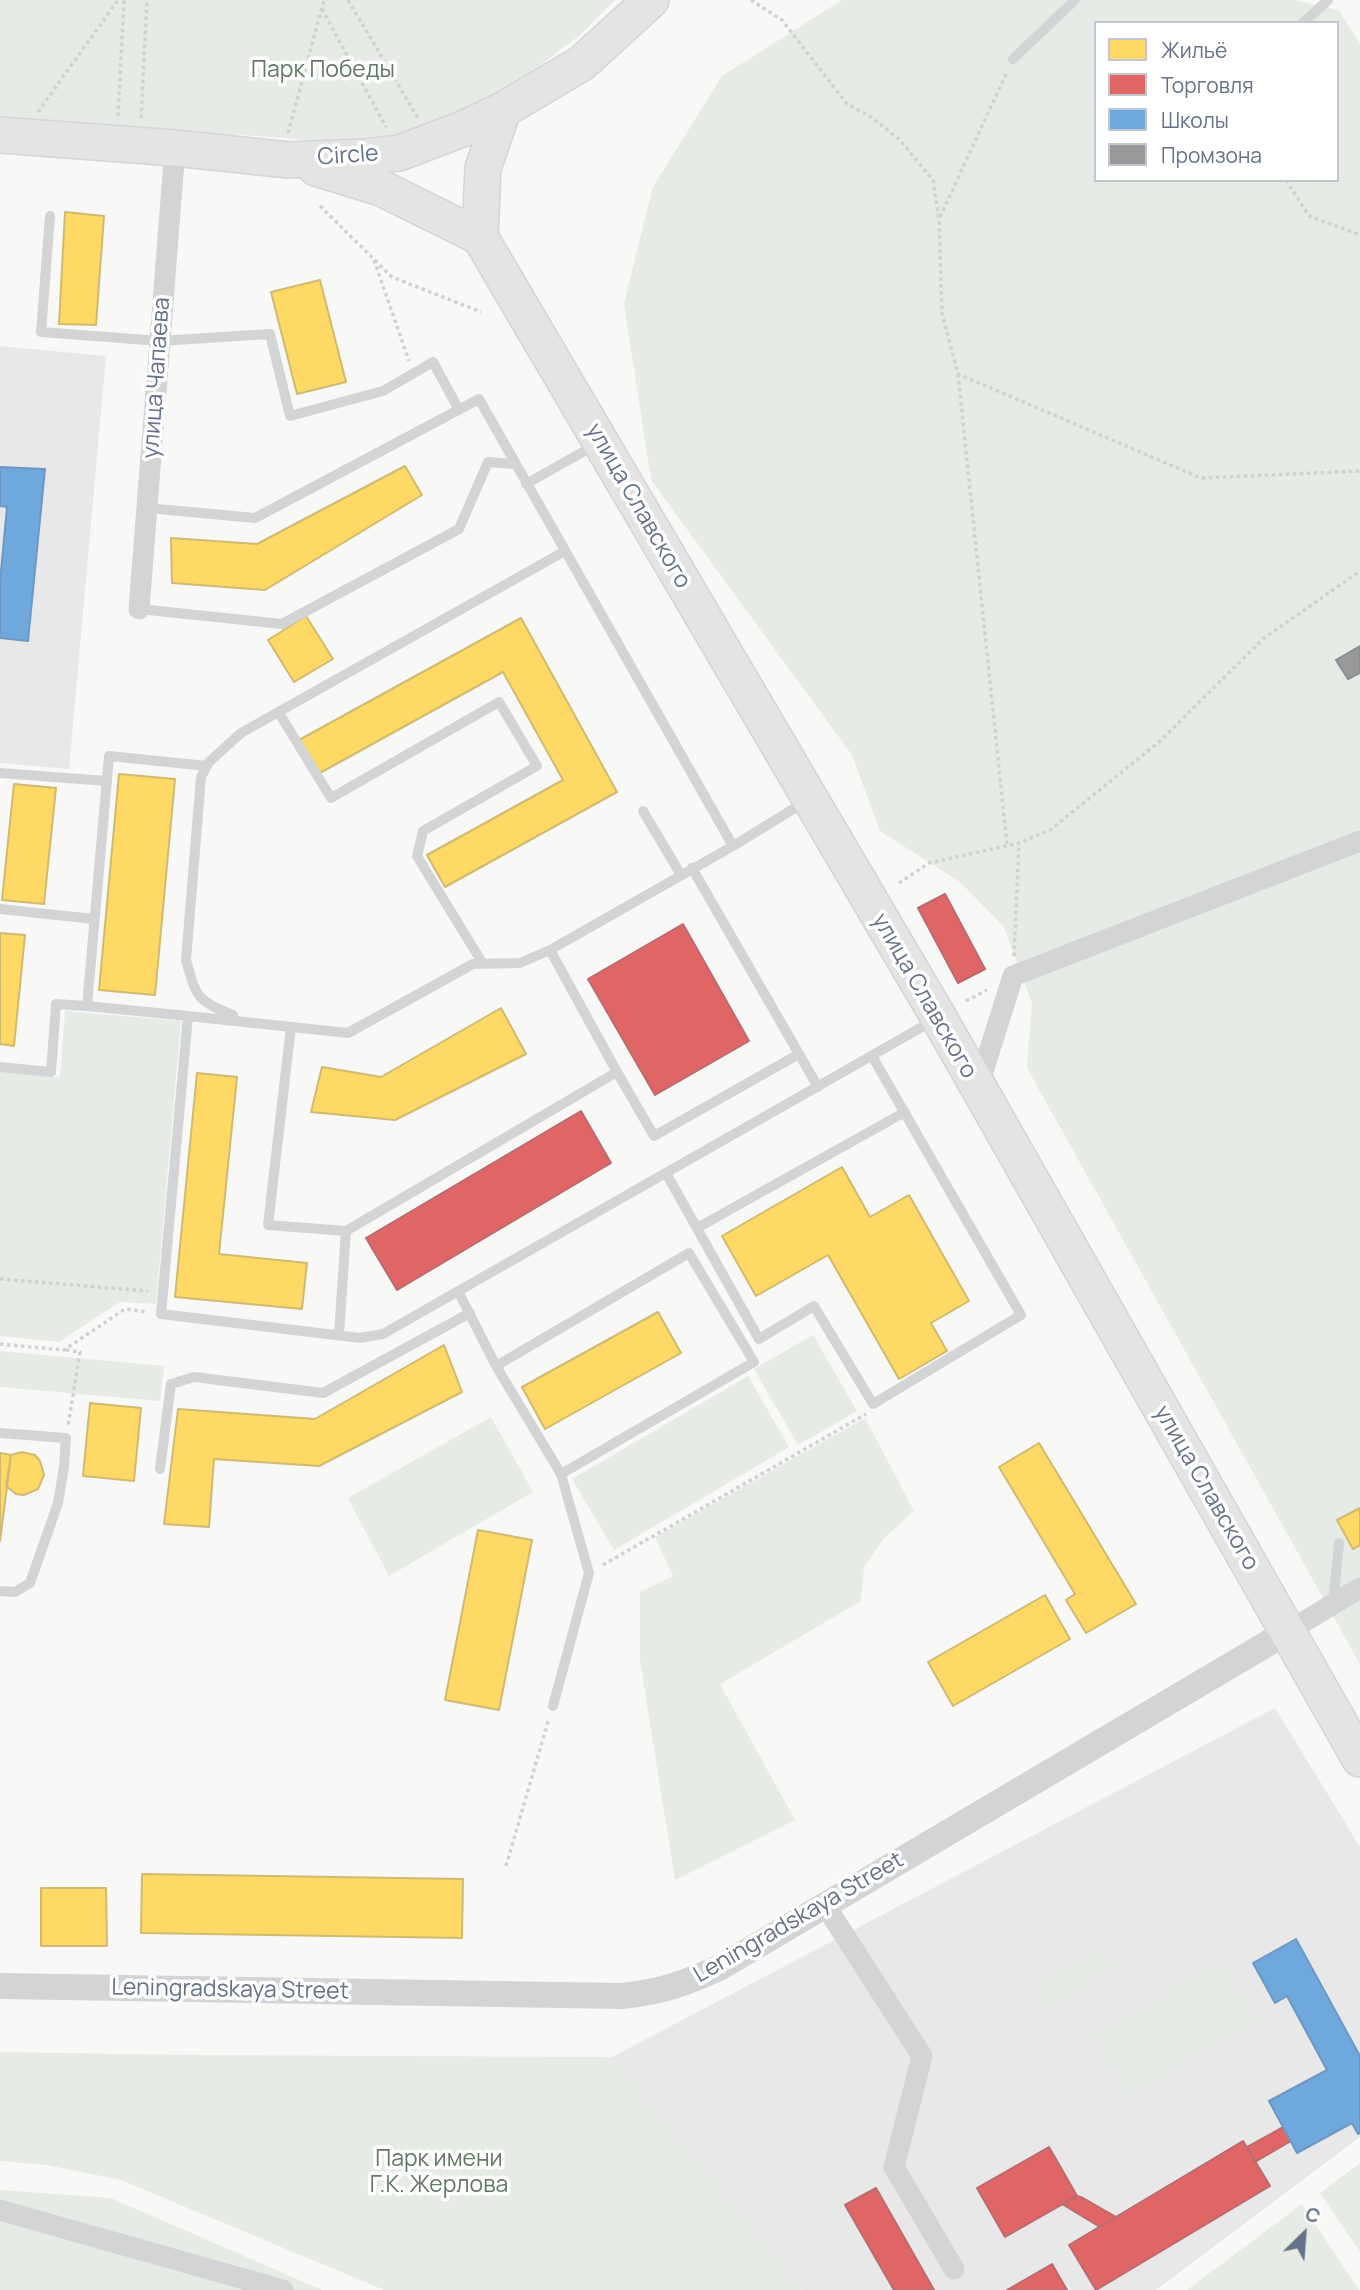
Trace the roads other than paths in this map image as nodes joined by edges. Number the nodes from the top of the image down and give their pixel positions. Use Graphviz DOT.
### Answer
graph roads {
  1 [pos="651,0"];
  2 [pos="1075,0"];
  3 [pos="1328,0"];
  4 [pos="1305,21"];
  5 [pos="1013,59"];
  6 [pos="503,110"];
  7 [pos="0,135"];
  8 [pos="175,148"];
  9 [pos="288,149"];
  10 [pos="50,216"];
  11 [pos="480,237"];
  12 [pos="160,341"];
  13 [pos="459,410"];
  14 [pos="600,442"];
  15 [pos="515,464"];
  16 [pos="526,484"];
  17 [pos="147,509"];
  18 [pos="565,551"];
  19 [pos="139,609"];
  20 [pos="279,713"];
  21 [pos="207,766"];
  22 [pos="0,774"];
  23 [pos="107,781"];
  24 [pos="810,799"];
  25 [pos="643,811"];
  26 [pos="1360,841"];
  27 [pos="733,846"];
  28 [pos="692,868"];
  29 [pos="681,875"];
  30 [pos="0,909"];
  31 [pos="94,919"];
  32 [pos="550,950"];
  33 [pos="483,964"];
  34 [pos="87,1006"];
  35 [pos="952,1009"];
  36 [pos="188,1016"];
  37 [pos="247,1021"];
  38 [pos="291,1027"];
  39 [pos="799,1054"];
  40 [pos="872,1056"];
  41 [pos="0,1067"];
  42 [pos="617,1072"];
  43 [pos="818,1087"];
  44 [pos="978,1087"];
  45 [pos="905,1112"];
  46 [pos="666,1173"];
  47 [pos="697,1228"];
  48 [pos="345,1231"];
  49 [pos="458,1291"];
  50 [pos="470,1312"];
  51 [pos="339,1334"];
  52 [pos="496,1366"];
  53 [pos="0,1433"];
  54 [pos="160,1469"];
  55 [pos="561,1474"];
  56 [pos="1339,1543"];
  57 [pos="1360,1588"];
  58 [pos="0,1591"];
  59 [pos="1333,1604"];
  60 [pos="1287,1632"];
  61 [pos="553,1706"];
  62 [pos="1360,1759"];
  63 [pos="825,1905"];
  64 [pos="0,1986"];
  65 [pos="0,2210"];
  66 [pos="954,2269"];
  67 [pos="284,2290"];
  1 -- 6 [label="main road, Circle"];
  2 -- 5 [label="lane"];
  3 -- 4 [label="lane"];
  6 -- 9 [label="main road, Circle"];
  6 -- 11 [label="main road"];
  7 -- 8 [label="main road, Circle"];
  8 -- 9 [label="main road, Circle"];
  8 -- 12 [label="street, улица Чапаева"];
  9 -- 11 [label="main road"];
  10 -- 12 [label="lane"];
  11 -- 14 [label="main road, улица Славского"];
  12 -- 13 [label="lane"];
  12 -- 17 [label="street, улица Чапаева"];
  13 -- 15 [label="lane"];
  13 -- 17 [label="lane"];
  14 -- 16 [label="lane"];
  14 -- 24 [label="main road, улица Славского"];
  15 -- 16 [label="lane"];
  15 -- 19 [label="lane"];
  16 -- 18 [label="lane"];
  17 -- 19 [label="street, улица Чапаева"];
  18 -- 20 [label="lane"];
  18 -- 27 [label="lane"];
  20 -- 21 [label="lane"];
  20 -- 33 [label="lane"];
  21 -- 23 [label="lane"];
  21 -- 37 [label="lane"];
  22 -- 23 [label="lane"];
  23 -- 31 [label="lane"];
  24 -- 27 [label="lane"];
  24 -- 35 [label="main road, улица Славского"];
  25 -- 29 [label="lane"];
  26 -- 44 [label="street"];
  27 -- 28 [label="lane"];
  28 -- 29 [label="lane"];
  28 -- 39 [label="lane"];
  29 -- 32 [label="lane"];
  30 -- 31 [label="lane"];
  31 -- 34 [label="lane"];
  32 -- 33 [label="lane"];
  32 -- 42 [label="lane"];
  33 -- 38 [label="lane"];
  34 -- 36 [label="lane"];
  34 -- 41 [label="lane"];
  35 -- 40 [label="lane"];
  35 -- 44 [label="main road, улица Славского"];
  36 -- 37 [label="lane"];
  36 -- 51 [label="lane"];
  37 -- 38 [label="lane"];
  38 -- 48 [label="lane"];
  39 -- 42 [label="lane"];
  39 -- 43 [label="lane"];
  40 -- 43 [label="lane"];
  40 -- 45 [label="lane"];
  42 -- 48 [label="lane"];
  43 -- 46 [label="lane"];
  44 -- 60 [label="main road, улица Славского"];
  45 -- 47 [label="lane"];
  45 -- 47 [label="lane"];
  46 -- 47 [label="lane"];
  46 -- 49 [label="lane"];
  48 -- 51 [label="lane"];
  49 -- 50 [label="lane"];
  49 -- 51 [label="lane"];
  50 -- 52 [label="lane"];
  50 -- 54 [label="lane"];
  52 -- 55 [label="lane"];
  52 -- 55 [label="lane"];
  53 -- 58 [label="lane"];
  55 -- 61 [label="lane"];
  56 -- 59 [label="lane"];
  57 -- 59 [label="street"];
  59 -- 60 [label="street"];
  60 -- 62 [label="main road, улица Славского"];
  60 -- 63 [label="street, Leningradskaya Street"];
  63 -- 64 [label="street, Leningradskaya Street"];
  63 -- 66 [label="street"];
  65 -- 67 [label="street"];
}
